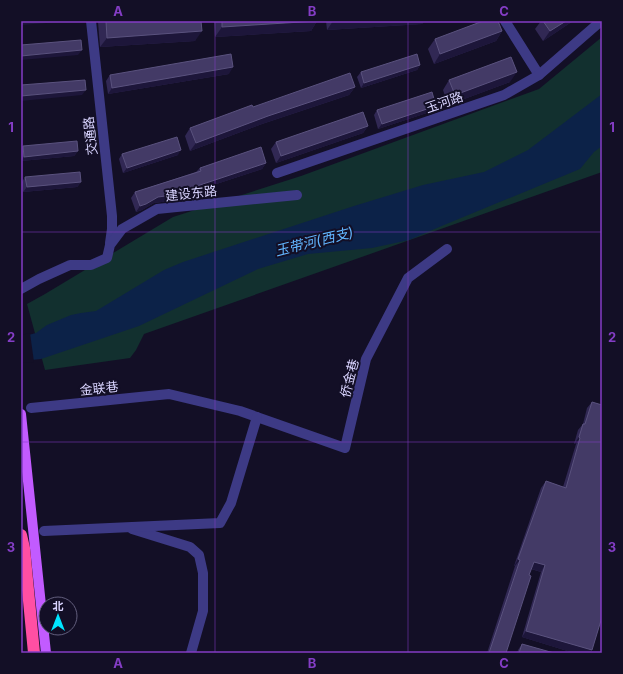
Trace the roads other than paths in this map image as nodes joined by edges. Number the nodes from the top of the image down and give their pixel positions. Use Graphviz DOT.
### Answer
graph roads {
  1 [pos="91,21"];
  2 [pos="504,21"];
  3 [pos="601,21"];
  4 [pos="539,75"];
  5 [pos="277,173"];
  6 [pos="297,195"];
  7 [pos="109,249"];
  8 [pos="447,249"];
  9 [pos="21,289"];
  10 [pos="169,394"];
  11 [pos="31,408"];
  12 [pos="21,414"];
  13 [pos="257,417"];
  14 [pos="124,527"];
  15 [pos="44,530"];
  16 [pos="21,535"];
  17 [pos="21,582"];
  18 [pos="28,653"];
  19 [pos="34,653"];
  20 [pos="46,653"];
  21 [pos="191,653"];
  1 -- 7 [label="street, 交通路"];
  2 -- 4 [label="street"];
  3 -- 4 [label="street, 玉河路"];
  4 -- 5 [label="street, 玉河路"];
  6 -- 7 [label="street, 建设东路"];
  7 -- 9 [label="street, 建设东路"];
  8 -- 13 [label="street, 侨金巷"];
  10 -- 11 [label="street, 金联巷"];
  10 -- 13 [label="street, 侨金巷"];
  12 -- 20 [label="main road"];
  13 -- 14 [label="street"];
  14 -- 15 [label="street"];
  14 -- 21 [label="street"];
  16 -- 19 [label="highway"];
  17 -- 18 [label="highway"];
}
